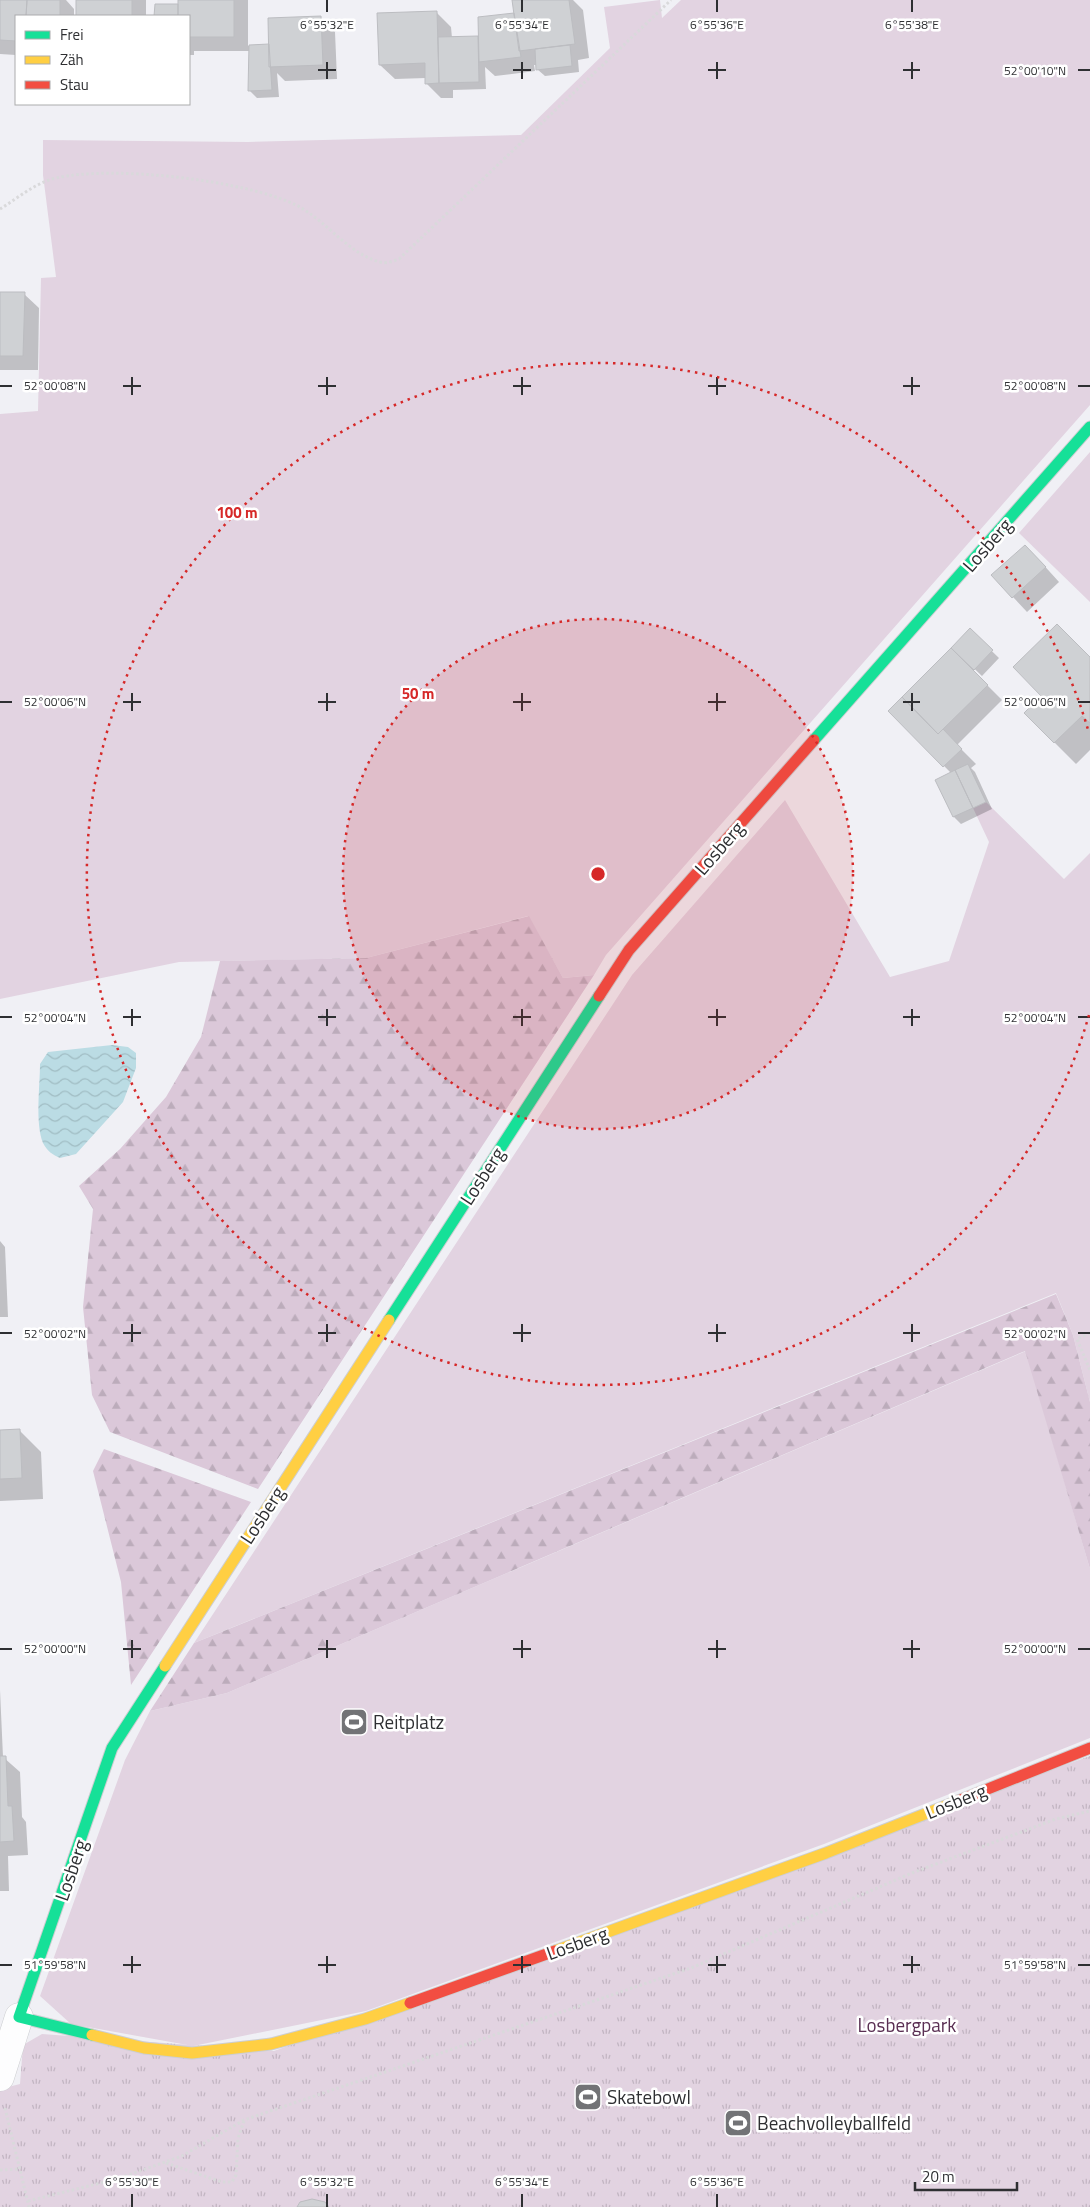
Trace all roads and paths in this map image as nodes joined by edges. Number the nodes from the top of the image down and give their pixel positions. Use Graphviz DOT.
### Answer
graph roads {
  1 [pos="671,0"];
  2 [pos="0,209"];
  3 [pos="1090,427"];
  4 [pos="1090,1333"];
  5 [pos="1090,1370"];
  6 [pos="1090,1748"];
  7 [pos="1090,1811"];
  8 [pos="19,2017"];
  9 [pos="2,2089"];
  10 [pos="244,2120"];
  11 [pos="164,2162"];
  12 [pos="20,2169"];
  13 [pos="0,2170"];
  14 [pos="28,2201"];
  15 [pos="29,2207"];
  1 -- 2 [label="path"];
  3 -- 8 [label="street, Losberg"];
  4 -- 5 [label="path"];
  6 -- 8 [label="street, Losberg"];
  7 -- 10 [label="path"];
  8 -- 9 [label="street, Losberg"];
  9 -- 12 [label="path"];
  10 -- 11 [label="path"];
  10 -- 11 [label="path"];
  11 -- 14 [label="path"];
  12 -- 13 [label="path"];
  12 -- 14 [label="path"];
  14 -- 15 [label="path"];
}
